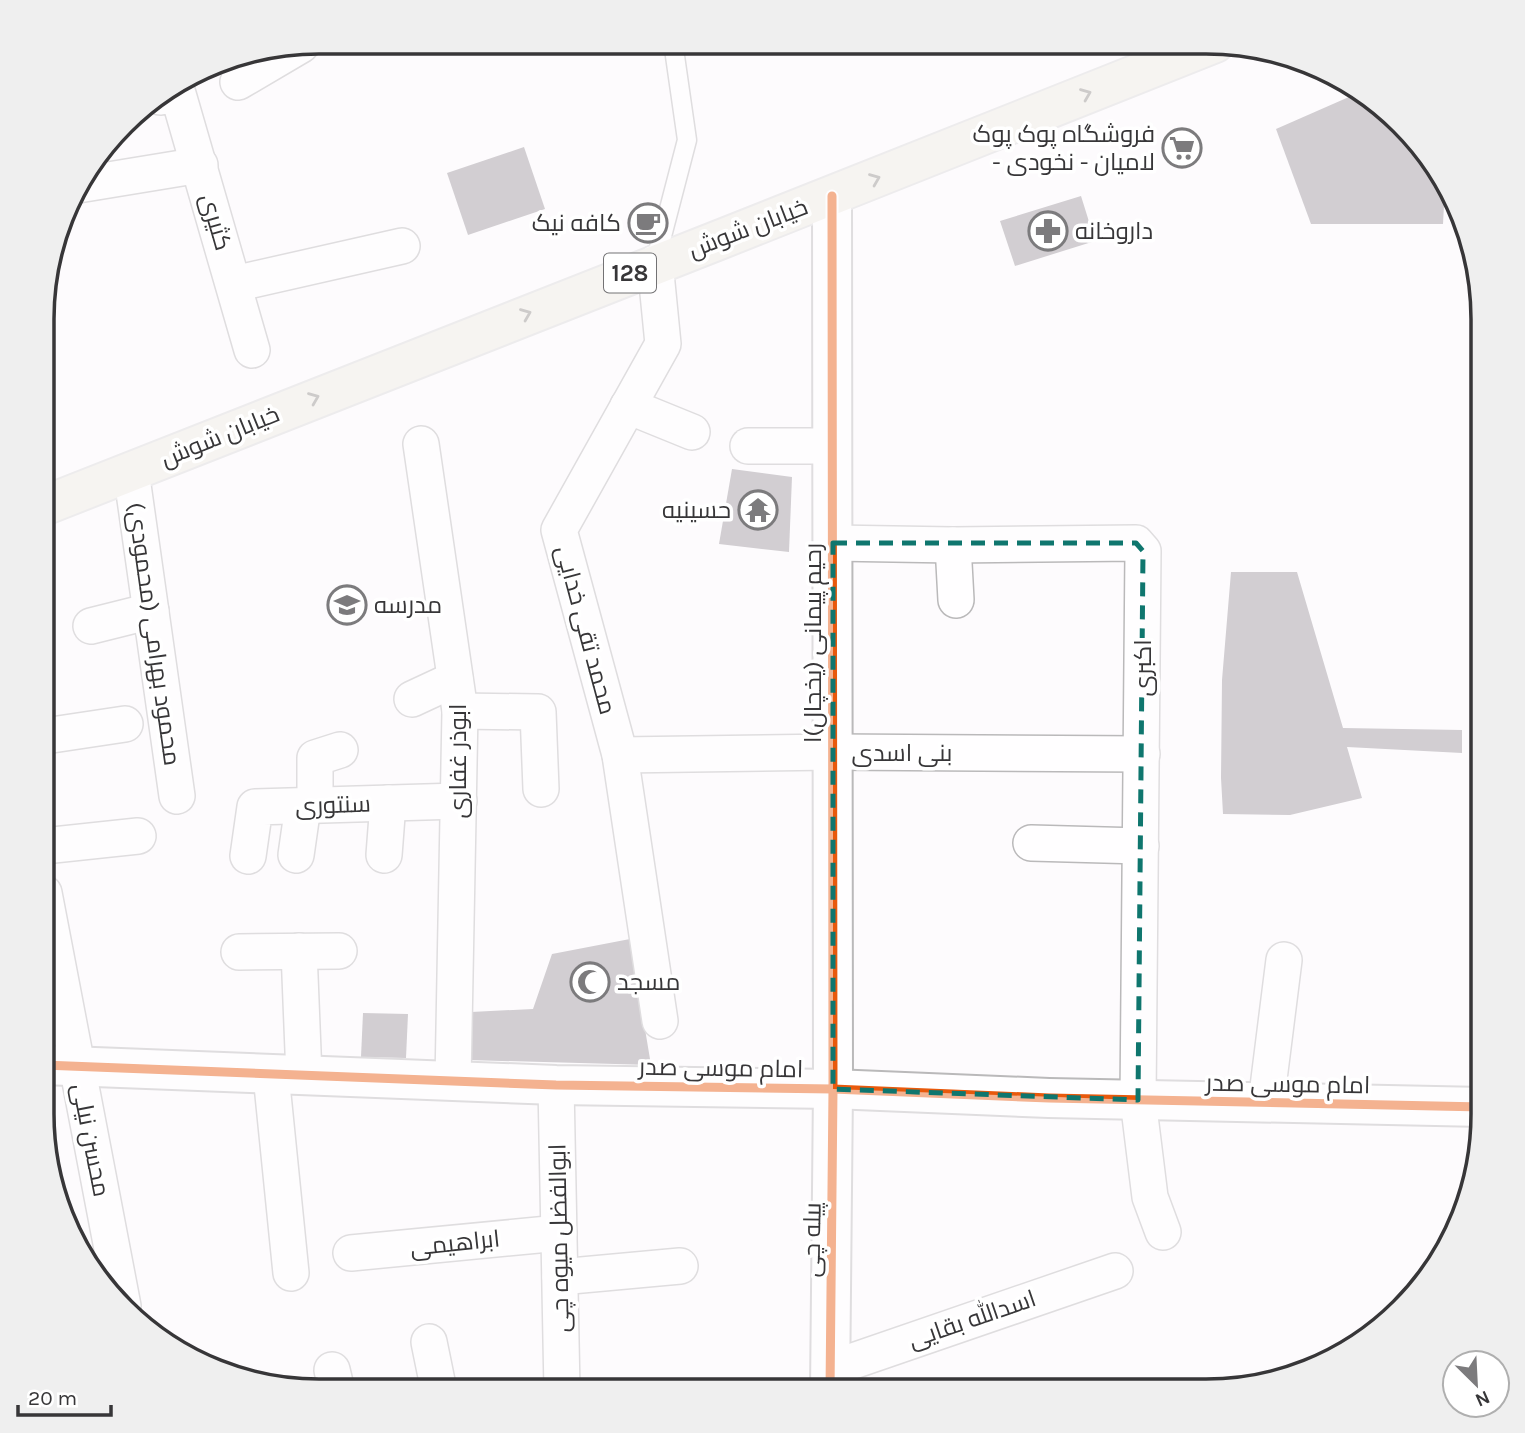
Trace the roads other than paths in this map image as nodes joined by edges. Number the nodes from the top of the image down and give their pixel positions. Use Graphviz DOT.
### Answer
graph roads {
  1 [pos="675,54"];
  2 [pos="1187,54"];
  3 [pos="280,58"];
  4 [pos="238,82"];
  5 [pos="171,100"];
  6 [pos="200,165"];
  7 [pos="93,183"];
  8 [pos="832,196"];
  9 [pos="402,246"];
  10 [pos="656,263"];
  11 [pos="233,284"];
  12 [pos="252,350"];
  13 [pos="628,406"];
  14 [pos="692,432"];
  15 [pos="421,444"];
  16 [pos="748,446"];
  17 [pos="832,446"];
  18 [pos="131,471"];
  19 [pos="54,502"];
  20 [pos="833,542"];
  21 [pos="953,545"];
  22 [pos="956,600"];
  23 [pos="151,611"];
  24 [pos="91,626"];
  25 [pos="458,695"];
  26 [pos="412,699"];
  27 [pos="125,724"];
  28 [pos="54,735"];
  29 [pos="340,750"];
  30 [pos="833,752"];
  31 [pos="1142,754"];
  32 [pos="620,755"];
  33 [pos="541,789"];
  34 [pos="177,796"];
  35 [pos="459,801"];
  36 [pos="388,803"];
  37 [pos="309,806"];
  38 [pos="138,836"];
  39 [pos="243,836"];
  40 [pos="1031,842"];
  41 [pos="54,845"];
  42 [pos="1141,846"];
  43 [pos="296,855"];
  44 [pos="384,855"];
  45 [pos="299,951"];
  46 [pos="339,951"];
  47 [pos="239,952"];
  48 [pos="1284,960"];
  49 [pos="54,1001"];
  50 [pos="660,1021"];
  51 [pos="60,1066"];
  52 [pos="288,1076"];
  53 [pos="453,1081"];
  54 [pos="556,1085"];
  55 [pos="833,1089"];
  56 [pos="1138,1100"];
  57 [pos="1266,1103"];
  58 [pos="1471,1107"];
  59 [pos="559,1233"];
  60 [pos="1163,1233"];
  61 [pos="351,1254"];
  62 [pos="101,1256"];
  63 [pos="680,1266"];
  64 [pos="1115,1271"];
  65 [pos="291,1273"];
  66 [pos="110,1276"];
  67 [pos="559,1277"];
  68 [pos="429,1342"];
  69 [pos="437,1379"];
  70 [pos="562,1379"];
  71 [pos="830,1379"];
  72 [pos="833,1379"];
  1 -- 10 [label="lane"];
  8 -- 2 [label="main road, خیابان شوش / 128, one-way"];
  3 -- 4 [label="street"];
  5 -- 6 [label="street, کثیری"];
  6 -- 7 [label="street"];
  6 -- 11 [label="street, کثیری"];
  8 -- 10 [label="main road, خیابان شوش / 128"];
  8 -- 17 [label="street, رحیم پیمانی (یخچال)ا"];
  9 -- 11 [label="street"];
  10 -- 13 [label="street, محمد تقی خدایی"];
  18 -- 10 [label="main road, خیابان شوش / 128, one-way"];
  11 -- 12 [label="street, کثیری"];
  13 -- 14 [label="street"];
  13 -- 32 [label="street, محمد تقی خدایی"];
  15 -- 25 [label="street, ابوذر غفاری"];
  16 -- 17 [label="street"];
  17 -- 20 [label="street, رحیم پیمانی (یخچال)ا"];
  18 -- 19 [label="main road, خیابان شوش / 128"];
  18 -- 23 [label="street, محمود بهرامی (محمودی)"];
  20 -- 21 [label="street, اکبری"];
  20 -- 30 [label="street, رحیم پیمانی (یخچال)ا"];
  21 -- 22 [label="street"];
  21 -- 31 [label="street, اکبری"];
  23 -- 24 [label="street"];
  23 -- 34 [label="street, محمود بهرامی (محمودی)"];
  25 -- 26 [label="street"];
  25 -- 33 [label="street"];
  25 -- 35 [label="street, ابوذر غفاری"];
  27 -- 28 [label="street"];
  29 -- 37 [label="street"];
  30 -- 31 [label="street, بنی اسدی"];
  30 -- 32 [label="street, بنی اسدی"];
  30 -- 55 [label="street, رحیم پیمانی (یخچال)ا"];
  31 -- 42 [label="street, اکبری"];
  32 -- 50 [label="street, محمد تقی خدایی"];
  35 -- 36 [label="street, سنتوری"];
  35 -- 53 [label="street, ابوذر غفاری"];
  36 -- 37 [label="street, سنتوری"];
  36 -- 44 [label="street"];
  37 -- 39 [label="street, سنتوری"];
  37 -- 43 [label="street"];
  38 -- 41 [label="street"];
  40 -- 42 [label="street"];
  42 -- 56 [label="street, اکبری"];
  45 -- 46 [label="street"];
  45 -- 47 [label="street"];
  45 -- 52 [label="street"];
  48 -- 57 [label="street"];
  49 -- 51 [label="street, محسن نیلی"];
  51 -- 52 [label="street, امام موسی صدر"];
  51 -- 62 [label="street, محسن نیلی"];
  52 -- 53 [label="street, امام موسی صدر"];
  52 -- 65 [label="street"];
  53 -- 54 [label="street, امام موسی صدر"];
  54 -- 55 [label="street, امام موسی صدر"];
  54 -- 59 [label="street, ابوالفضل میوه چی"];
  55 -- 56 [label="street, امام موسی صدر"];
  55 -- 71 [label="street, پیله چی"];
  56 -- 57 [label="street, امام موسی صدر"];
  56 -- 60 [label="street, اکبری"];
  57 -- 58 [label="street, امام موسی صدر"];
  59 -- 61 [label="street, ابراهیمی"];
  59 -- 67 [label="street, ابوالفضل میوه چی"];
  62 -- 66 [label="street, محسن نیلی"];
  63 -- 67 [label="street"];
  64 -- 72 [label="street, اسدالله بقایی"];
  67 -- 70 [label="street, ابوالفضل میوه چی"];
  68 -- 69 [label="street"];
}
